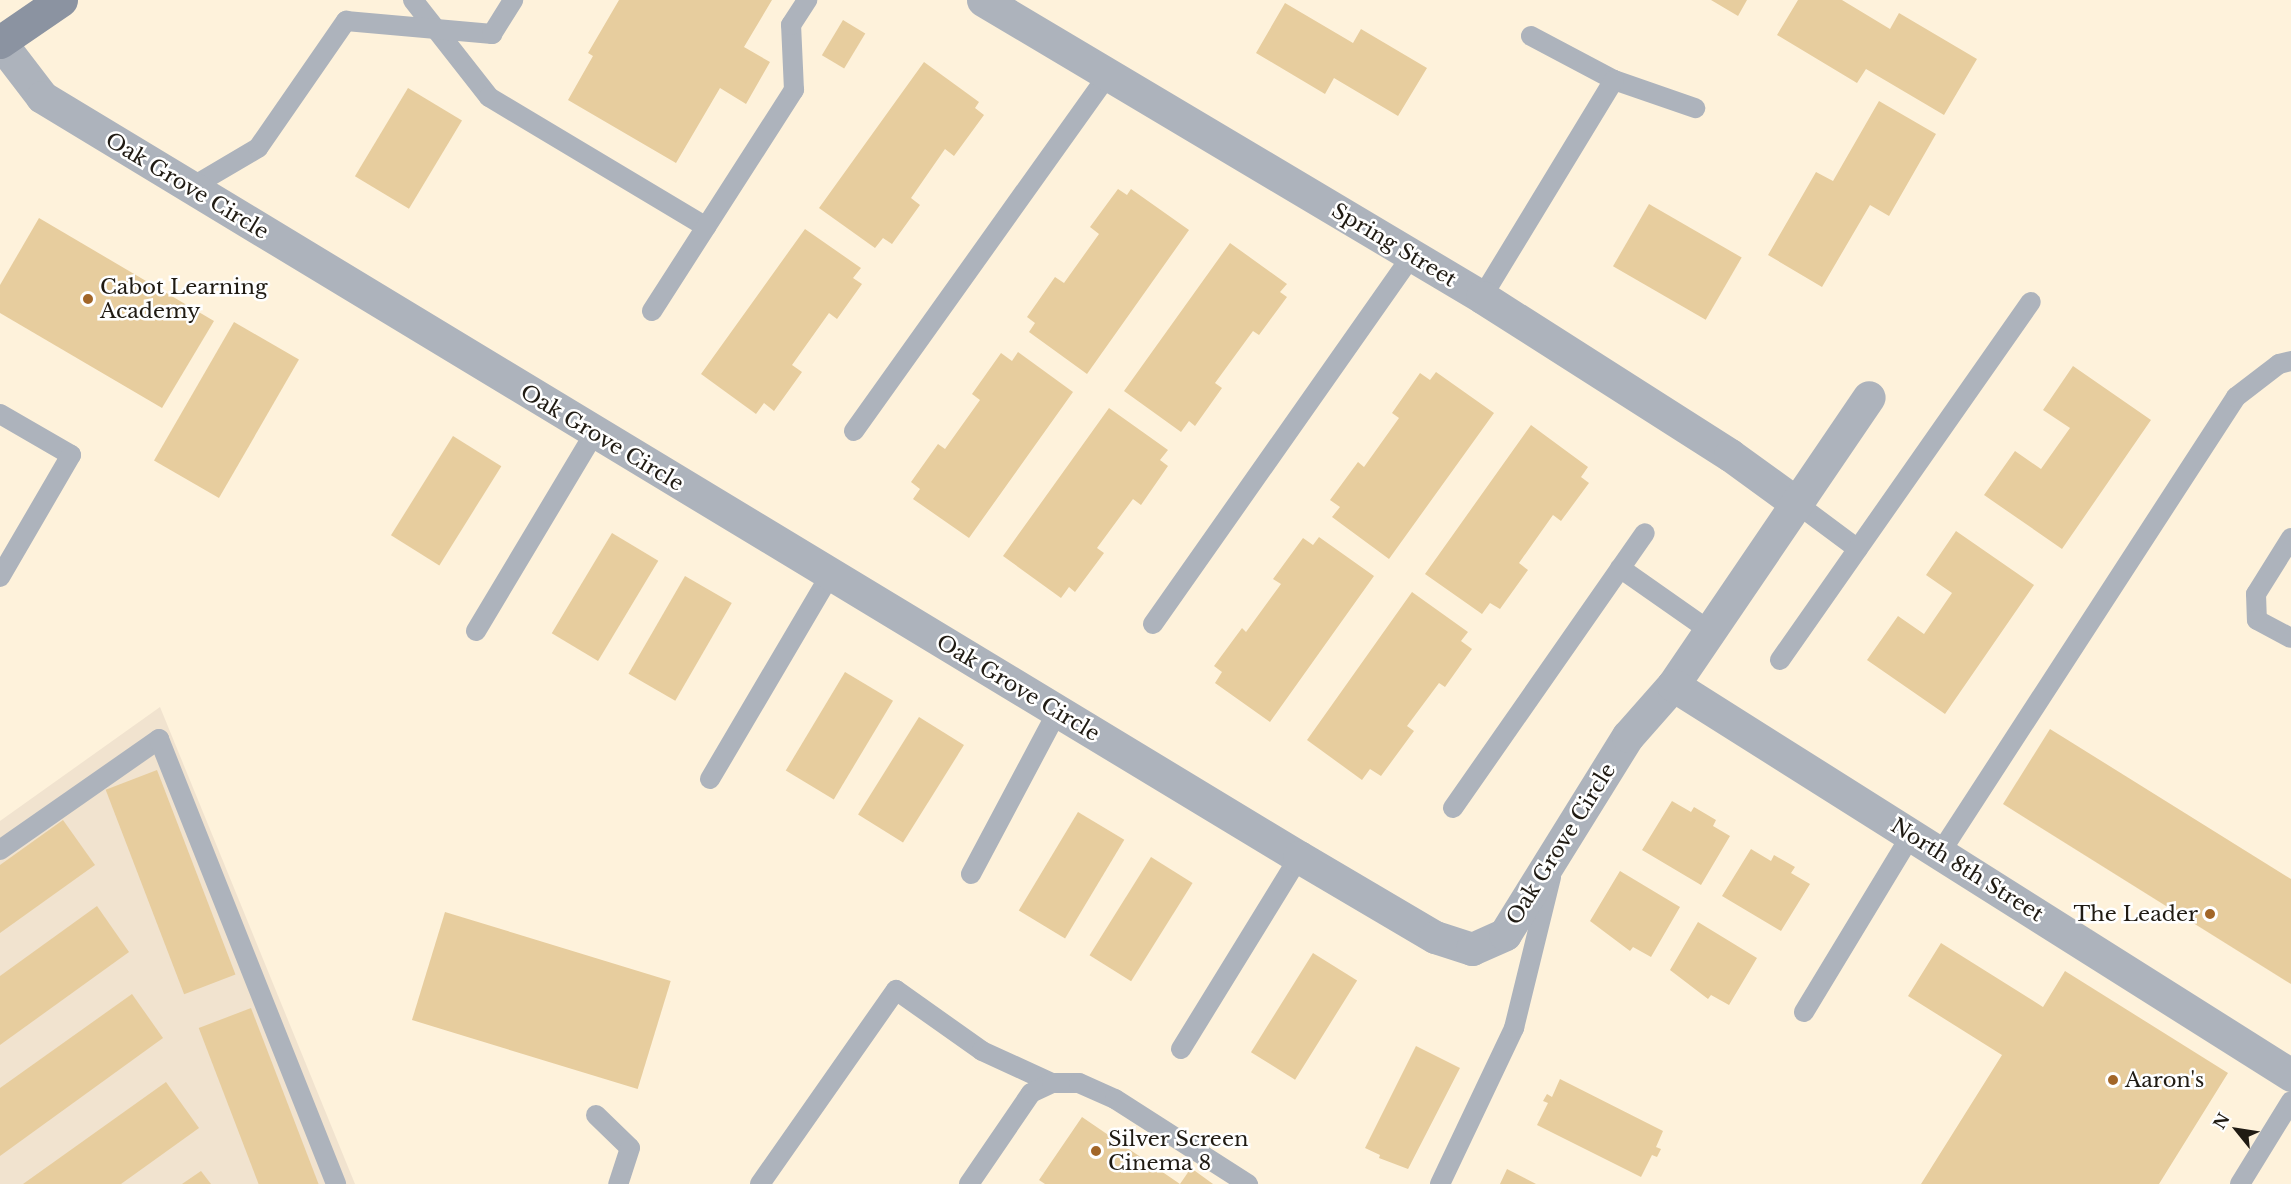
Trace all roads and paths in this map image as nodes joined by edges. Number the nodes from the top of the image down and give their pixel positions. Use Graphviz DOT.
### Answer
graph roads {
  1 [pos="61,0"];
  2 [pos="413,0"];
  3 [pos="513,0"];
  4 [pos="807,0"];
  5 [pos="983,0"];
  6 [pos="435,27"];
  7 [pos="1531,36"];
  8 [pos="0,42"];
  9 [pos="1108,75"];
  10 [pos="1614,80"];
  11 [pos="1695,108"];
  12 [pos="190,188"];
  13 [pos="706,226"];
  14 [pos="1412,256"];
  15 [pos="1482,297"];
  16 [pos="2031,302"];
  17 [pos="652,311"];
  18 [pos="2291,361"];
  19 [pos="1869,397"];
  20 [pos="0,414"];
  21 [pos="854,431"];
  22 [pos="594,434"];
  23 [pos="1796,503"];
  24 [pos="1645,533"];
  25 [pos="2291,538"];
  26 [pos="1858,549"];
  27 [pos="1620,568"];
  28 [pos="830,575"];
  29 [pos="0,577"];
  30 [pos="1153,624"];
  31 [pos="476,631"];
  32 [pos="1710,631"];
  33 [pos="2291,638"];
  34 [pos="1780,660"];
  35 [pos="1673,685"];
  36 [pos="1057,712"];
  37 [pos="710,780"];
  38 [pos="1453,808"];
  39 [pos="1911,835"];
  40 [pos="0,850"];
  41 [pos="1940,853"];
  42 [pos="1557,854"];
  43 [pos="1299,857"];
  44 [pos="971,873"];
  45 [pos="1804,1012"];
  46 [pos="1181,1049"];
  47 [pos="2291,1075"];
  48 [pos="1052,1083"];
  49 [pos="2291,1101"];
  50 [pos="596,1115"];
  51 [pos="336,1184"];
  52 [pos="618,1184"];
  53 [pos="760,1184"];
  54 [pos="969,1184"];
  55 [pos="1248,1184"];
  56 [pos="1440,1184"];
  57 [pos="2240,1184"];
  1 -- 8 [label="street"];
  2 -- 6 [label="lane"];
  3 -- 6 [label="lane"];
  4 -- 13 [label="lane"];
  5 -- 9 [label="street, Spring Street"];
  6 -- 12 [label="lane"];
  6 -- 13 [label="lane"];
  7 -- 10 [label="lane"];
  8 -- 12 [label="street, Oak Grove Circle"];
  9 -- 14 [label="street, Spring Street"];
  9 -- 21 [label="lane"];
  10 -- 11 [label="lane"];
  10 -- 15 [label="lane"];
  12 -- 22 [label="street, Oak Grove Circle"];
  13 -- 17 [label="lane"];
  14 -- 15 [label="street, Spring Street"];
  14 -- 30 [label="lane"];
  15 -- 23 [label="street, Spring Street"];
  16 -- 26 [label="lane"];
  18 -- 41 [label="lane"];
  19 -- 23 [label="street, Oak Grove Circle"];
  20 -- 29 [label="lane"];
  22 -- 28 [label="street, Oak Grove Circle"];
  22 -- 31 [label="lane"];
  23 -- 26 [label="lane"];
  23 -- 32 [label="street, Oak Grove Circle"];
  24 -- 27 [label="lane"];
  25 -- 33 [label="lane"];
  26 -- 34 [label="lane"];
  27 -- 32 [label="lane"];
  27 -- 38 [label="lane"];
  28 -- 36 [label="street, Oak Grove Circle"];
  28 -- 37 [label="lane"];
  32 -- 35 [label="street, Oak Grove Circle"];
  35 -- 39 [label="street, North 8th Street"];
  35 -- 42 [label="street, Oak Grove Circle"];
  36 -- 43 [label="street, Oak Grove Circle"];
  36 -- 44 [label="lane"];
  39 -- 41 [label="street, North 8th Street"];
  39 -- 45 [label="lane"];
  40 -- 51 [label="lane"];
  41 -- 47 [label="street, North 8th Street"];
  42 -- 43 [label="street, Oak Grove Circle"];
  42 -- 56 [label="lane"];
  43 -- 46 [label="lane"];
  48 -- 53 [label="lane"];
  48 -- 54 [label="lane"];
  48 -- 55 [label="lane"];
  49 -- 57 [label="lane"];
  50 -- 52 [label="lane"];
}
